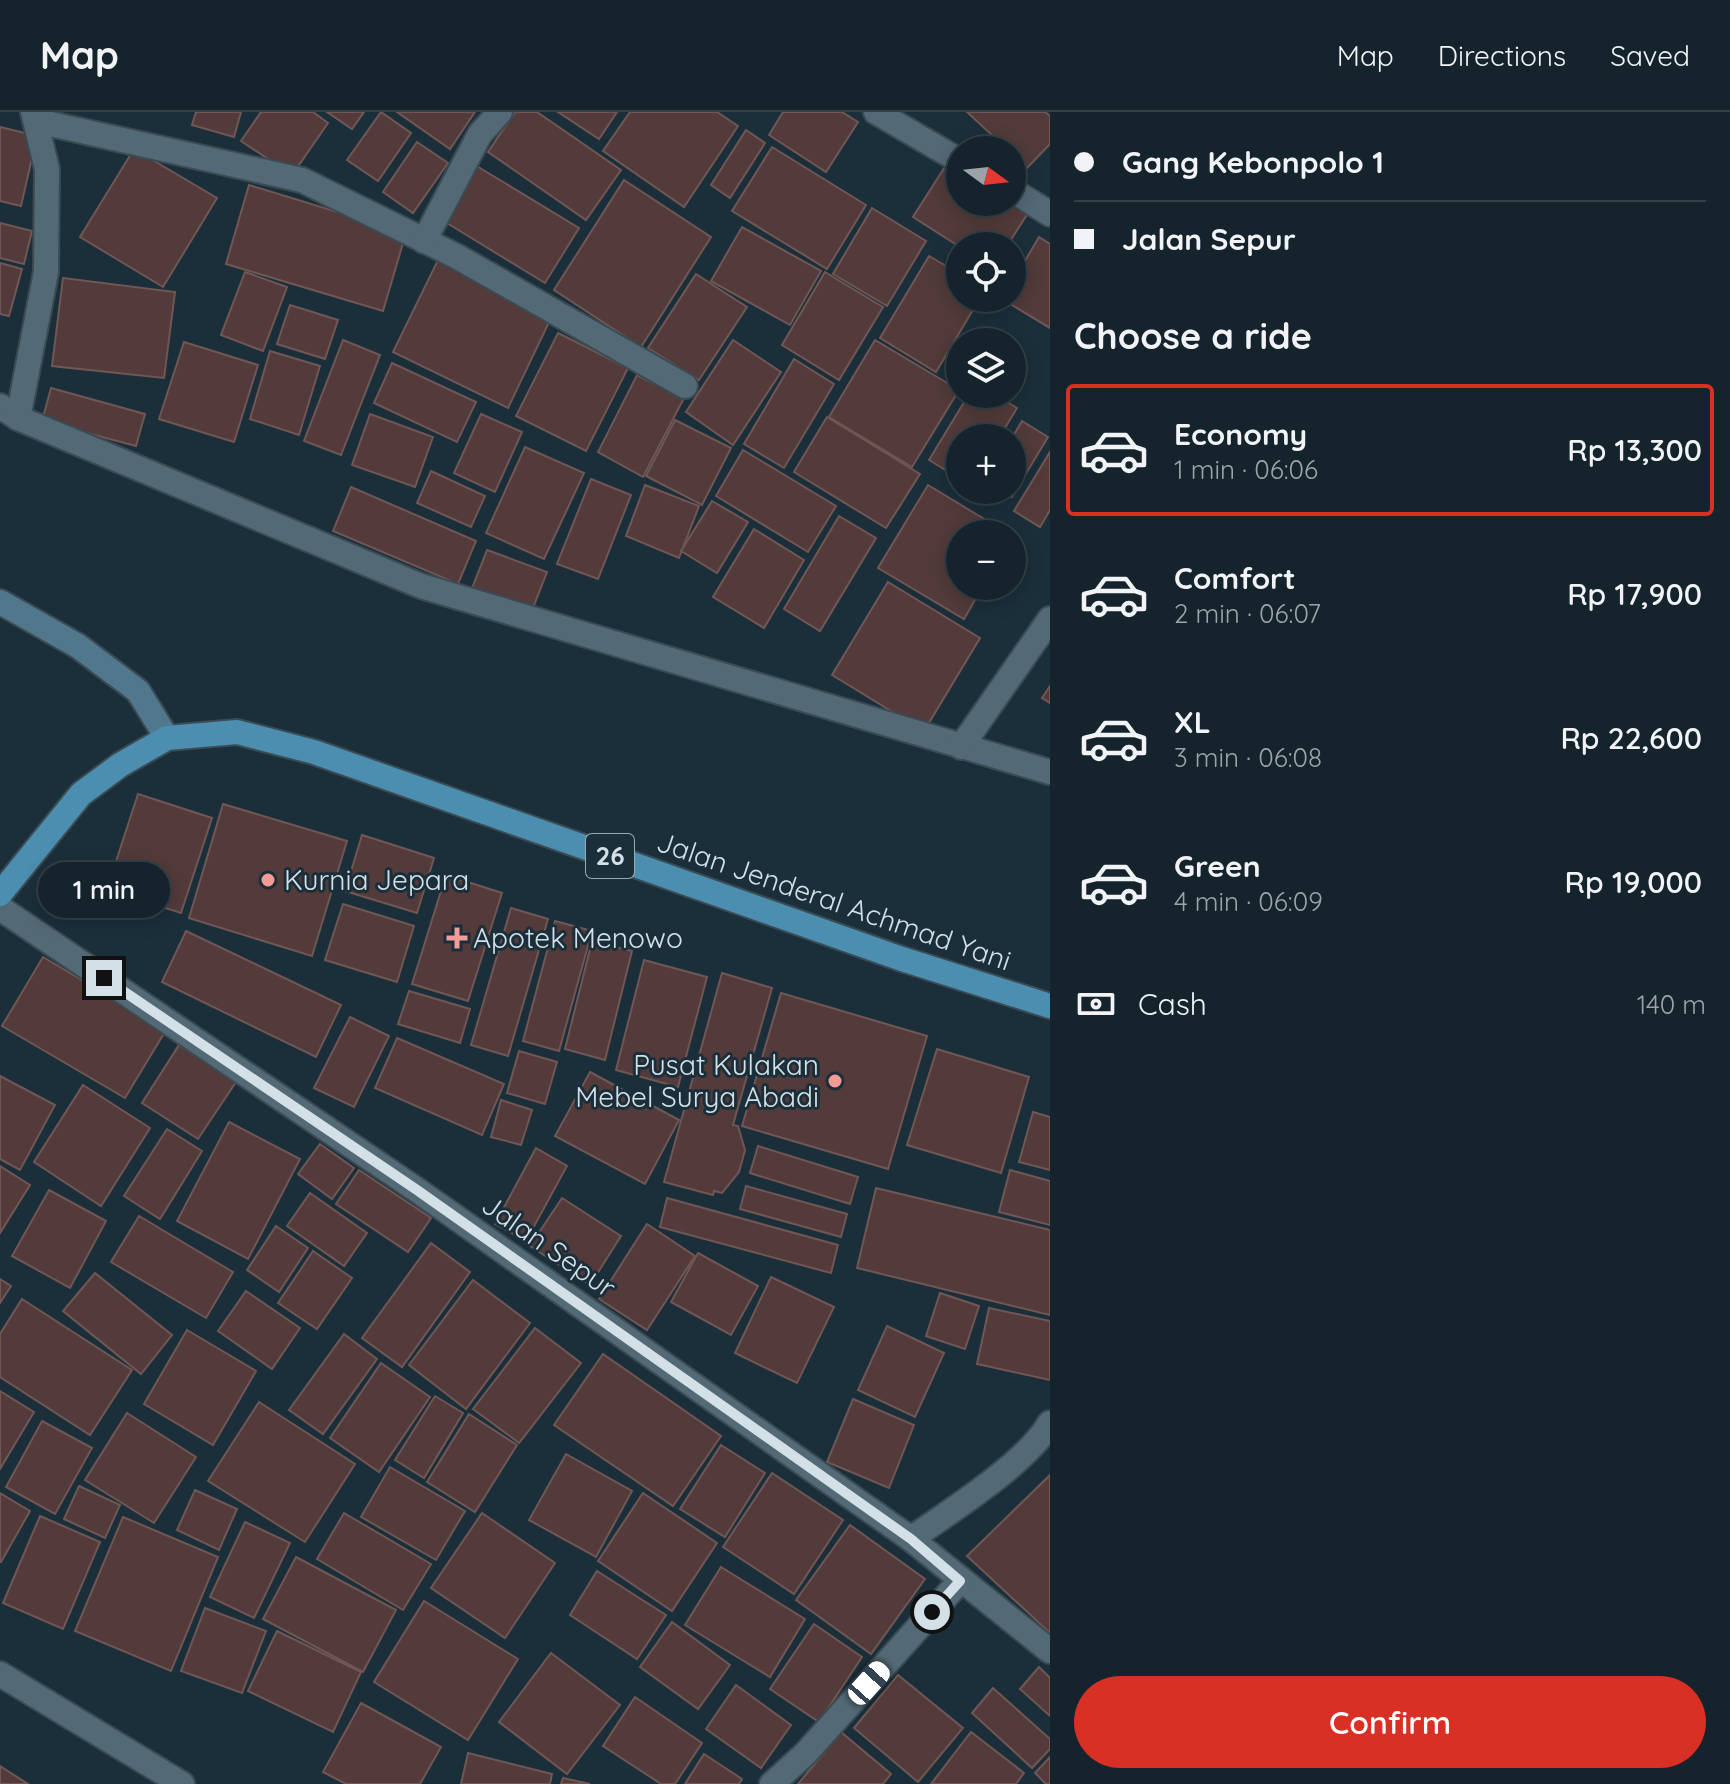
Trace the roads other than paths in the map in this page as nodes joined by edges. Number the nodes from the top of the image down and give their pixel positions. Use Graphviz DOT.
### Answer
graph roads {
  1 [pos="500,112"];
  2 [pos="876,112"];
  3 [pos="35,116"];
  4 [pos="946,153"];
  5 [pos="1026,199"];
  6 [pos="1050,214"];
  7 [pos="424,241"];
  8 [pos="685,386"];
  9 [pos="9,412"];
  10 [pos="0,602"];
  11 [pos="1050,619"];
  12 [pos="167,738"];
  13 [pos="961,747"];
  14 [pos="1050,772"];
  15 [pos="0,894"];
  16 [pos="0,908"];
  17 [pos="1050,1006"];
  18 [pos="1050,1423"];
  19 [pos="911,1539"];
  20 [pos="960,1581"];
  21 [pos="1050,1651"];
  22 [pos="0,1674"];
  23 [pos="182,1784"];
  24 [pos="772,1784"];
  1 -- 7 [label="street"];
  2 -- 4 [label="street"];
  3 -- 7 [label="street"];
  3 -- 9 [label="street"];
  5 -- 6 [label="street"];
  7 -- 8 [label="street"];
  9 -- 13 [label="street"];
  10 -- 12 [label="main road"];
  11 -- 13 [label="street"];
  12 -- 15 [label="highway, 26"];
  12 -- 17 [label="highway, Jalan Jenderal Achmad Yani / 26"];
  13 -- 14 [label="street"];
  16 -- 19 [label="street, Jalan Sepur"];
  18 -- 19 [label="street"];
  19 -- 20 [label="street, Jalan Sepur"];
  20 -- 21 [label="street, Jalan Sepur"];
  20 -- 24 [label="street"];
  22 -- 23 [label="street"];
}
